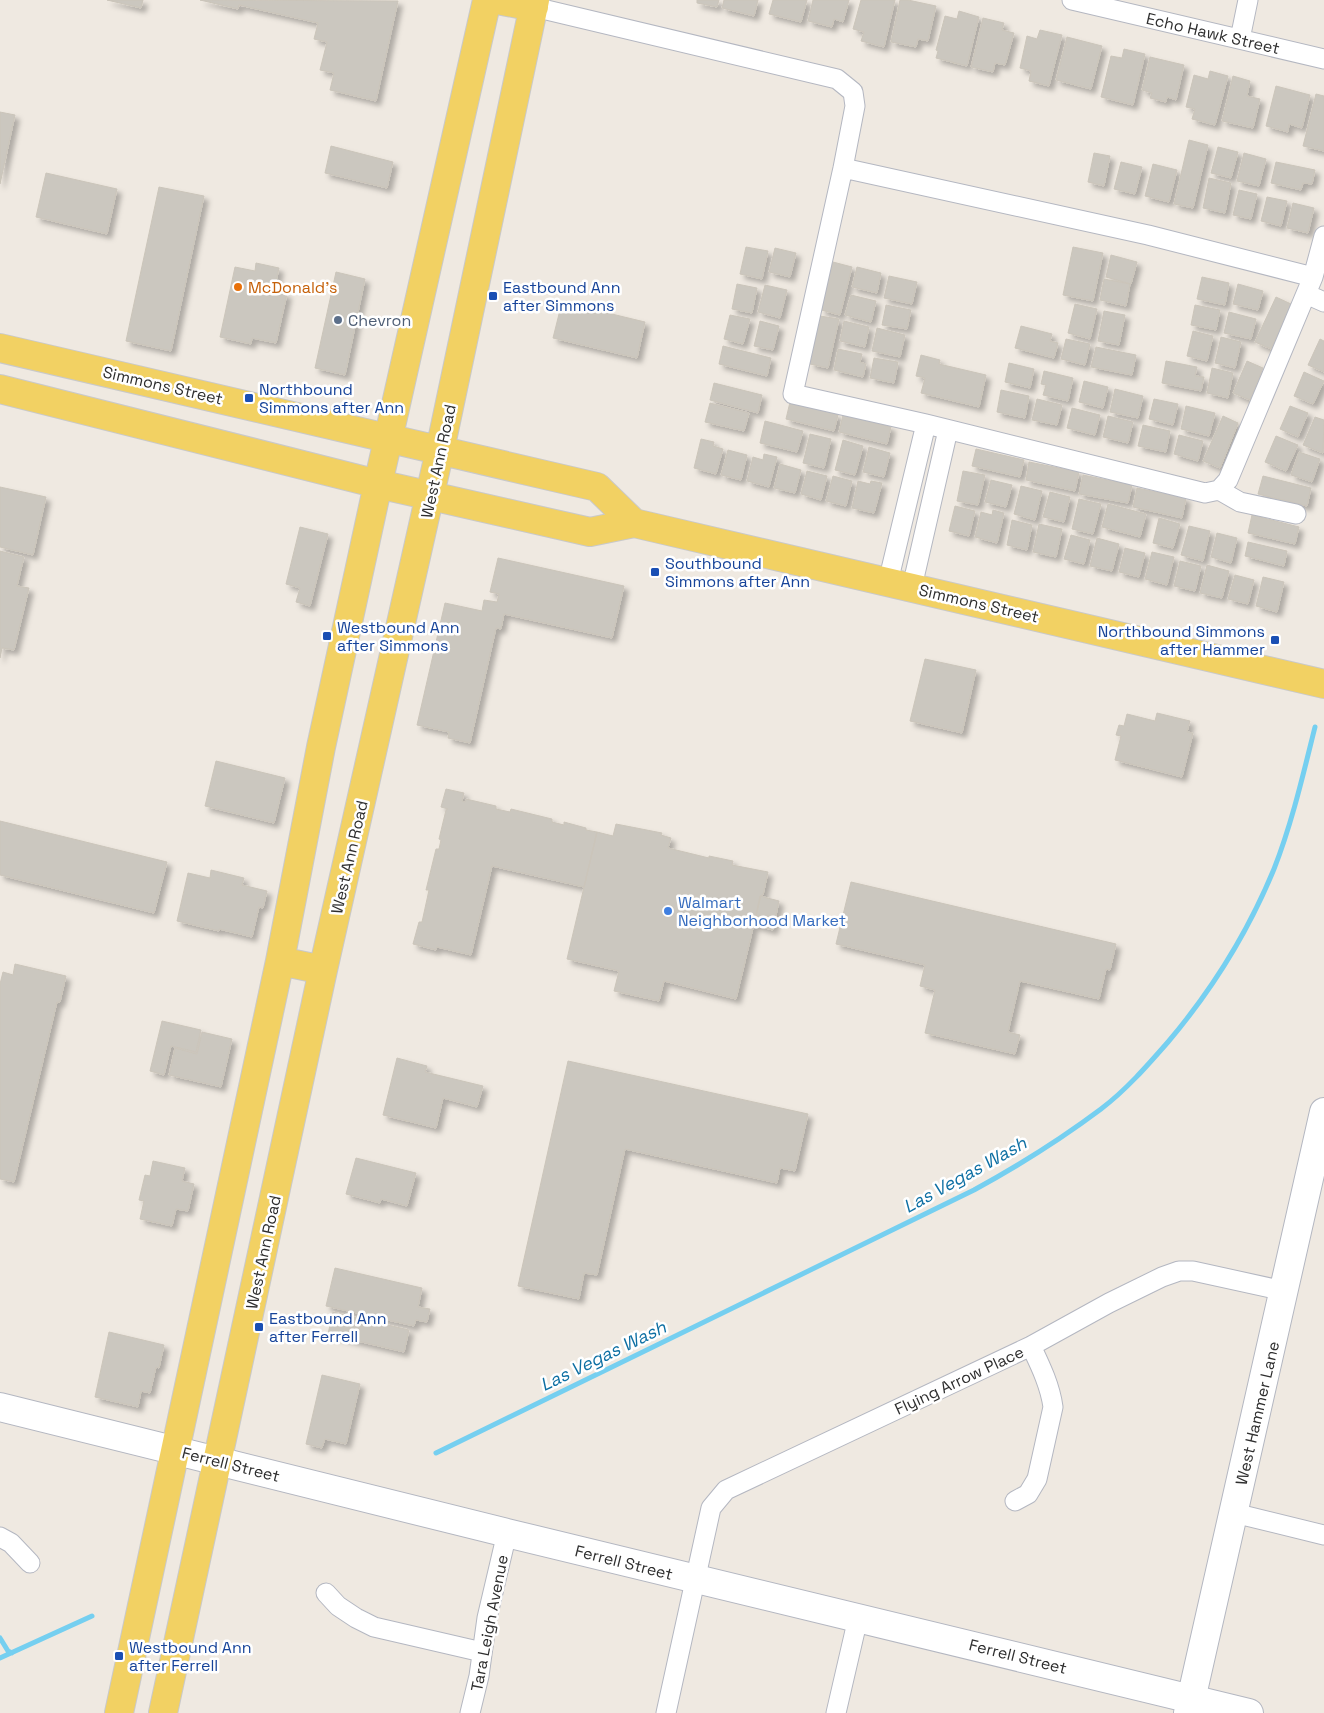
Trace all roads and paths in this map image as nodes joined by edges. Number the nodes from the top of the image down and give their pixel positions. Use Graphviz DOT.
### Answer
graph roads {
  1 [pos="487,0"];
  2 [pos="497,0"];
  3 [pos="1072,0"];
  4 [pos="1248,0"];
  5 [pos="534,3"];
  6 [pos="1240,39"];
  7 [pos="1324,59"];
  8 [pos="843,168"];
  9 [pos="1324,236"];
  10 [pos="1309,285"];
  11 [pos="1324,302"];
  12 [pos="0,348"];
  13 [pos="0,389"];
  14 [pos="926,424"];
  15 [pos="948,430"];
  16 [pos="388,438"];
  17 [pos="440,450"];
  18 [pos="378,484"];
  19 [pos="1219,490"];
  20 [pos="430,496"];
  21 [pos="1296,514"];
  22 [pos="634,523"];
  23 [pos="900,585"];
  24 [pos="1324,684"];
  25 [pos="280,962"];
  26 [pos="324,970"];
  27 [pos="1324,1112"];
  28 [pos="1284,1291"];
  29 [pos="1031,1346"];
  30 [pos="0,1407"];
  31 [pos="174,1450"];
  32 [pos="217,1461"];
  33 [pos="1015,1501"];
  34 [pos="1234,1513"];
  35 [pos="507,1533"];
  36 [pos="1324,1535"];
  37 [pos="0,1537"];
  38 [pos="30,1563"];
  39 [pos="696,1579"];
  40 [pos="326,1593"];
  41 [pos="858,1618"];
  42 [pos="482,1652"];
  43 [pos="1190,1706"];
  44 [pos="119,1713"];
  45 [pos="164,1713"];
  46 [pos="470,1713"];
  47 [pos="666,1713"];
  48 [pos="836,1713"];
  49 [pos="1249,1713"];
  1 -- 16 [label="main road"];
  2 -- 5 [label="main road"];
  3 -- 6 [label="street, Echo Hawk Street"];
  4 -- 6 [label="street"];
  5 -- 8 [label="street"];
  5 -- 17 [label="main road, West Ann Road"];
  6 -- 7 [label="street, Echo Hawk Street"];
  8 -- 10 [label="street"];
  8 -- 14 [label="street"];
  9 -- 10 [label="street"];
  10 -- 11 [label="street"];
  10 -- 19 [label="street"];
  12 -- 16 [label="main road, Simmons Street"];
  13 -- 18 [label="main road, Simmons Street"];
  14 -- 15 [label="street"];
  14 -- 23 [label="street"];
  15 -- 19 [label="street"];
  15 -- 23 [label="street"];
  16 -- 17 [label="main road, Simmons Street"];
  16 -- 18 [label="main road"];
  17 -- 20 [label="main road, West Ann Road"];
  17 -- 22 [label="main road, Simmons Street"];
  18 -- 20 [label="main road, Simmons Street"];
  18 -- 25 [label="main road"];
  19 -- 21 [label="street"];
  20 -- 22 [label="main road, Simmons Street"];
  20 -- 26 [label="main road, West Ann Road"];
  22 -- 23 [label="main road, Simmons Street"];
  23 -- 24 [label="main road, Simmons Street"];
  25 -- 26 [label="main road"];
  25 -- 31 [label="main road"];
  26 -- 32 [label="main road, West Ann Road"];
  27 -- 28 [label="street, West Hammer Lane"];
  28 -- 29 [label="street, Flying Arrow Place"];
  28 -- 34 [label="street, West Hammer Lane"];
  29 -- 33 [label="street"];
  29 -- 39 [label="street, Flying Arrow Place"];
  30 -- 31 [label="street, Ferrell Street"];
  31 -- 32 [label="street, Ferrell Street"];
  31 -- 44 [label="main road"];
  32 -- 35 [label="street, Ferrell Street"];
  32 -- 45 [label="main road, West Ann Road"];
  34 -- 36 [label="street"];
  34 -- 43 [label="street, West Hammer Lane"];
  35 -- 39 [label="street, Ferrell Street"];
  35 -- 42 [label="street, Tara Leigh Avenue"];
  37 -- 38 [label="street"];
  39 -- 41 [label="street, Ferrell Street"];
  39 -- 47 [label="street, Flying Arrow Place"];
  40 -- 42 [label="street"];
  41 -- 43 [label="street, Ferrell Street"];
  41 -- 48 [label="street"];
  42 -- 46 [label="street, Tara Leigh Avenue"];
  43 -- 49 [label="street, Ferrell Street"];
}
